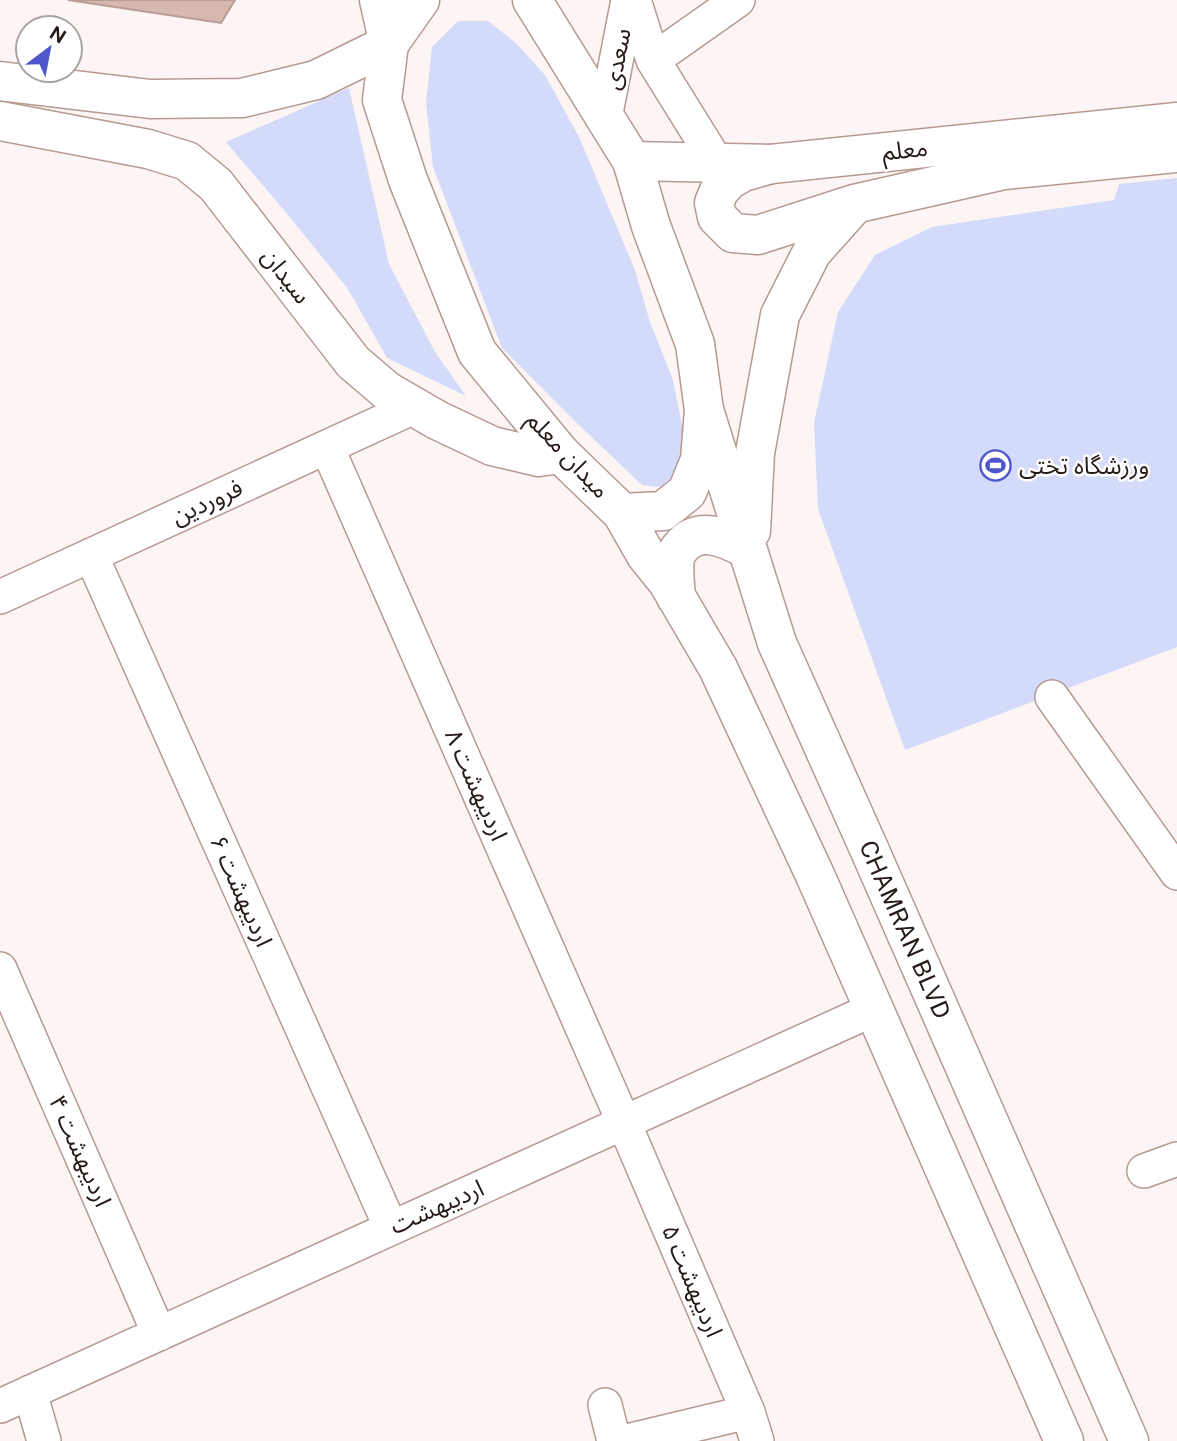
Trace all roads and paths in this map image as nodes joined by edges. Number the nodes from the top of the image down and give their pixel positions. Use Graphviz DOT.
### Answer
graph roads {
  1 [pos="379,0"];
  2 [pos="420,0"];
  3 [pos="532,0"];
  4 [pos="628,0"];
  5 [pos="634,0"];
  6 [pos="738,0"];
  7 [pos="389,44"];
  8 [pos="653,60"];
  9 [pos="0,81"];
  10 [pos="149,99"];
  11 [pos="605,118"];
  12 [pos="0,121"];
  13 [pos="1177,121"];
  14 [pos="148,149"];
  15 [pos="1177,153"];
  16 [pos="632,161"];
  17 [pos="717,163"];
  18 [pos="771,164"];
  19 [pos="854,204"];
  20 [pos="414,407"];
  21 [pos="704,410"];
  22 [pos="327,447"];
  23 [pos="561,454"];
  24 [pos="622,513"];
  25 [pos="749,554"];
  26 [pos="91,555"];
  27 [pos="0,597"];
  28 [pos="676,597"];
  29 [pos="1052,697"];
  30 [pos="1177,873"];
  31 [pos="0,969"];
  32 [pos="874,1009"];
  33 [pos="624,1123"];
  34 [pos="1177,1159"];
  35 [pos="1144,1171"];
  36 [pos="391,1228"];
  37 [pos="159,1334"];
  38 [pos="30,1392"];
  39 [pos="606,1405"];
  40 [pos="0,1406"];
  41 [pos="752,1426"];
  42 [pos="44,1441"];
  43 [pos="614,1441"];
  44 [pos="627,1441"];
  45 [pos="1064,1441"];
  46 [pos="1129,1441"];
  1 -- 7 [label="main road"];
  2 -- 7 [label="main road, میدان معلم"];
  3 -- 11 [label="main road, میدان معلم"];
  4 -- 11 [label="street, سعدی"];
  5 -- 8 [label="street"];
  6 -- 8 [label="street"];
  7 -- 10 [label="main road"];
  7 -- 23 [label="main road, میدان معلم"];
  8 -- 17 [label="street"];
  9 -- 10 [label="main road"];
  10 -- 14 [label="main road"];
  11 -- 16 [label="main road, میدان معلم"];
  12 -- 14 [label="main road, سیدان"];
  13 -- 18 [label="main road, معلم"];
  14 -- 20 [label="main road, سیدان"];
  15 -- 19 [label="main road, معلم"];
  16 -- 17 [label="main road, معلم"];
  16 -- 21 [label="main road, میدان معلم"];
  17 -- 18 [label="main road, معلم"];
  18 -- 19 [label="main road, معلم"];
  19 -- 25 [label="main road"];
  20 -- 22 [label="street, فروردین"];
  20 -- 23 [label="main road, سیدان"];
  21 -- 24 [label="main road, میدان معلم"];
  21 -- 25 [label="main road, CHAMRAN BLVD"];
  22 -- 26 [label="street, فروردین"];
  22 -- 33 [label="street, اردیبهشت ۸"];
  23 -- 24 [label="main road, میدان معلم"];
  24 -- 28 [label="main road"];
  25 -- 28 [label="main road"];
  25 -- 46 [label="main road, CHAMRAN BLVD"];
  26 -- 27 [label="street, فروردین"];
  26 -- 36 [label="street, اردیبهشت ۶"];
  28 -- 32 [label="main road"];
  29 -- 30 [label="street"];
  31 -- 37 [label="street, اردیبهشت ۴"];
  32 -- 33 [label="street, اردیبهشت"];
  32 -- 45 [label="main road"];
  33 -- 36 [label="street, اردیبهشت"];
  33 -- 41 [label="street, اردیبهشت ۵"];
  34 -- 35 [label="street"];
  36 -- 37 [label="street, اردیبهشت"];
  37 -- 38 [label="street, اردیبهشت"];
  38 -- 40 [label="street, اردیبهشت"];
  38 -- 42 [label="street"];
  39 -- 43 [label="street"];
  41 -- 44 [label="street"];
}
